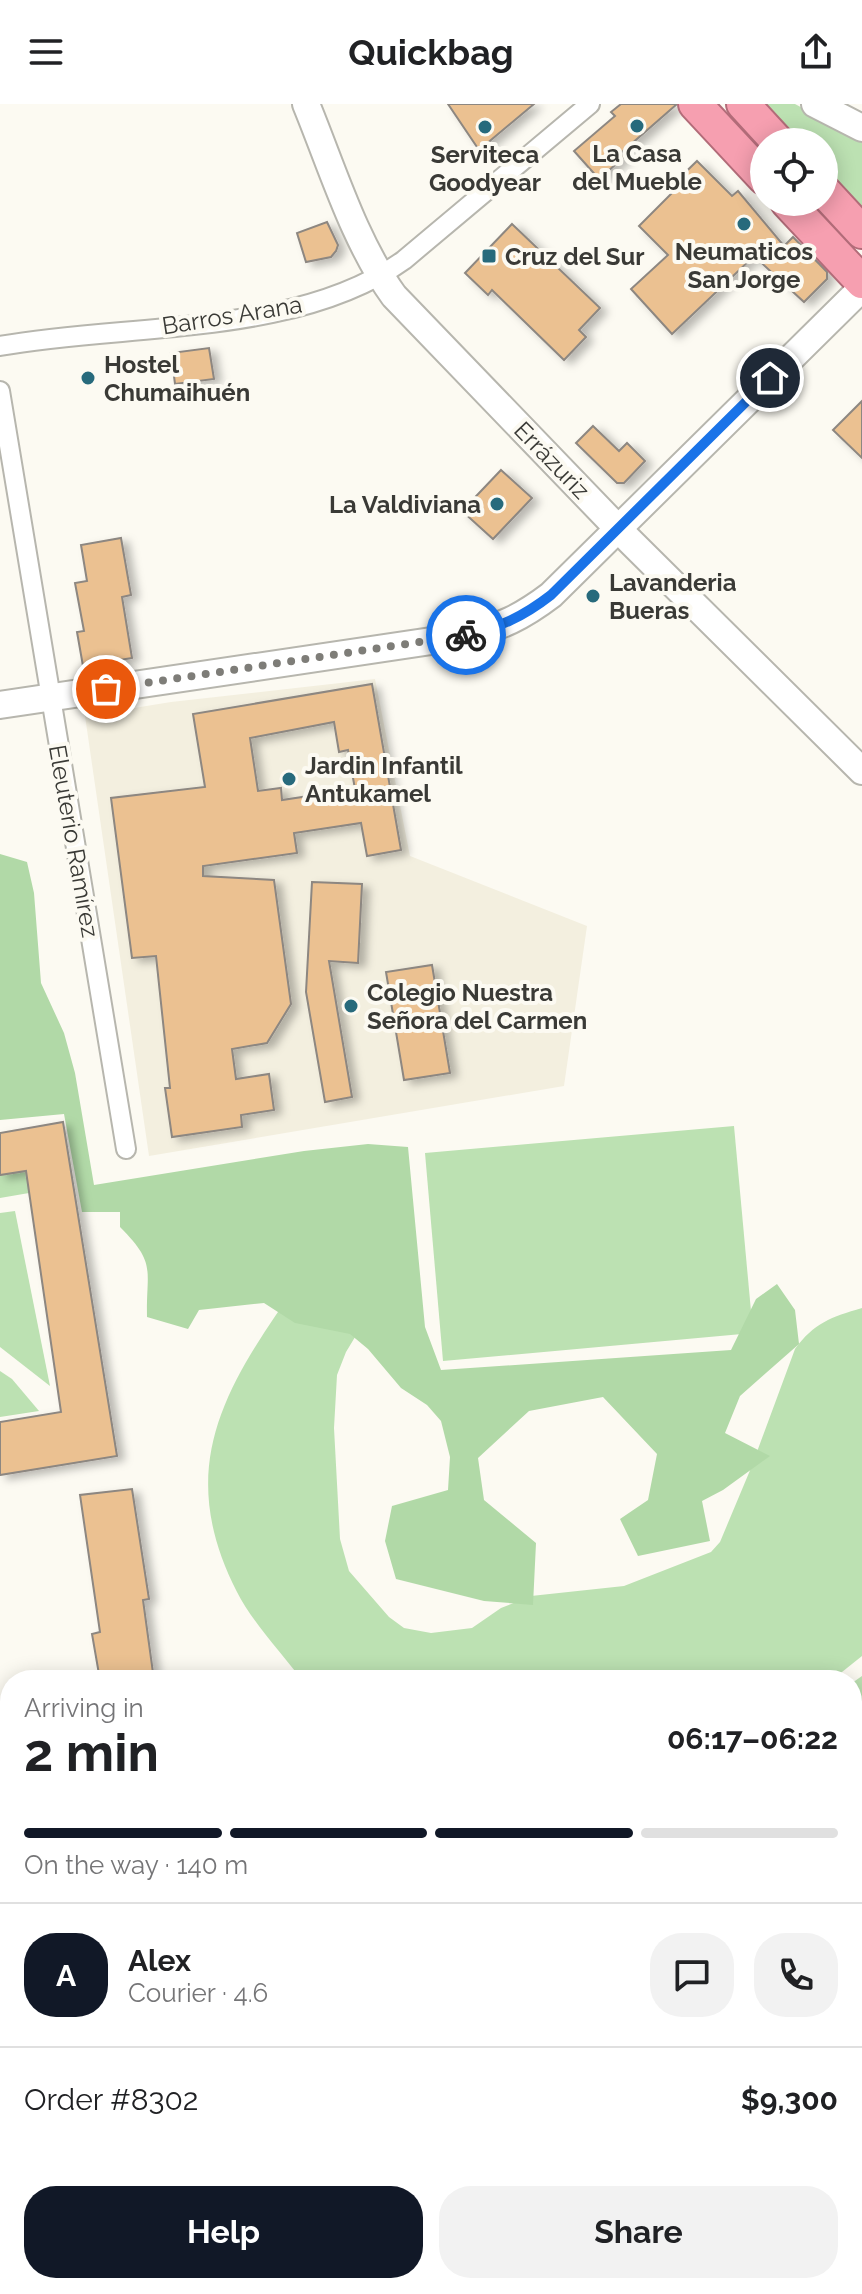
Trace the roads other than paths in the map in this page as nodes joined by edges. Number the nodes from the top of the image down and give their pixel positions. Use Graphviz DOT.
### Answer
graph roads {
  1 [pos="306,104"];
  2 [pos="590,104"];
  3 [pos="695,104"];
  4 [pos="743,104"];
  5 [pos="815,104"];
  6 [pos="765,128"];
  7 [pos="862,128"];
  8 [pos="750,163"];
  9 [pos="838,206"];
  10 [pos="800,216"];
  11 [pos="862,232"];
  12 [pos="380,277"];
  13 [pos="862,285"];
  14 [pos="0,346"];
  15 [pos="0,391"];
  16 [pos="617,527"];
  17 [pos="51,697"];
  18 [pos="0,705"];
  19 [pos="860,765"];
  20 [pos="126,1149"];
  1 -- 12 [label="main road, Errázuriz"];
  2 -- 12 [label="street, Barros Arana"];
  3 -- 8 [label="highway"];
  4 -- 6 [label="highway"];
  5 -- 7 [label="main road"];
  9 -- 11 [label="highway"];
  10 -- 13 [label="highway"];
  12 -- 14 [label="street, Barros Arana"];
  12 -- 16 [label="main road, Errázuriz"];
  13 -- 16 [label="main road"];
  15 -- 17 [label="street, Eleuterio Ramírez"];
  16 -- 17 [label="main road"];
  16 -- 19 [label="main road, Errázuriz"];
  17 -- 18 [label="main road"];
  17 -- 20 [label="street, Eleuterio Ramírez"];
}
